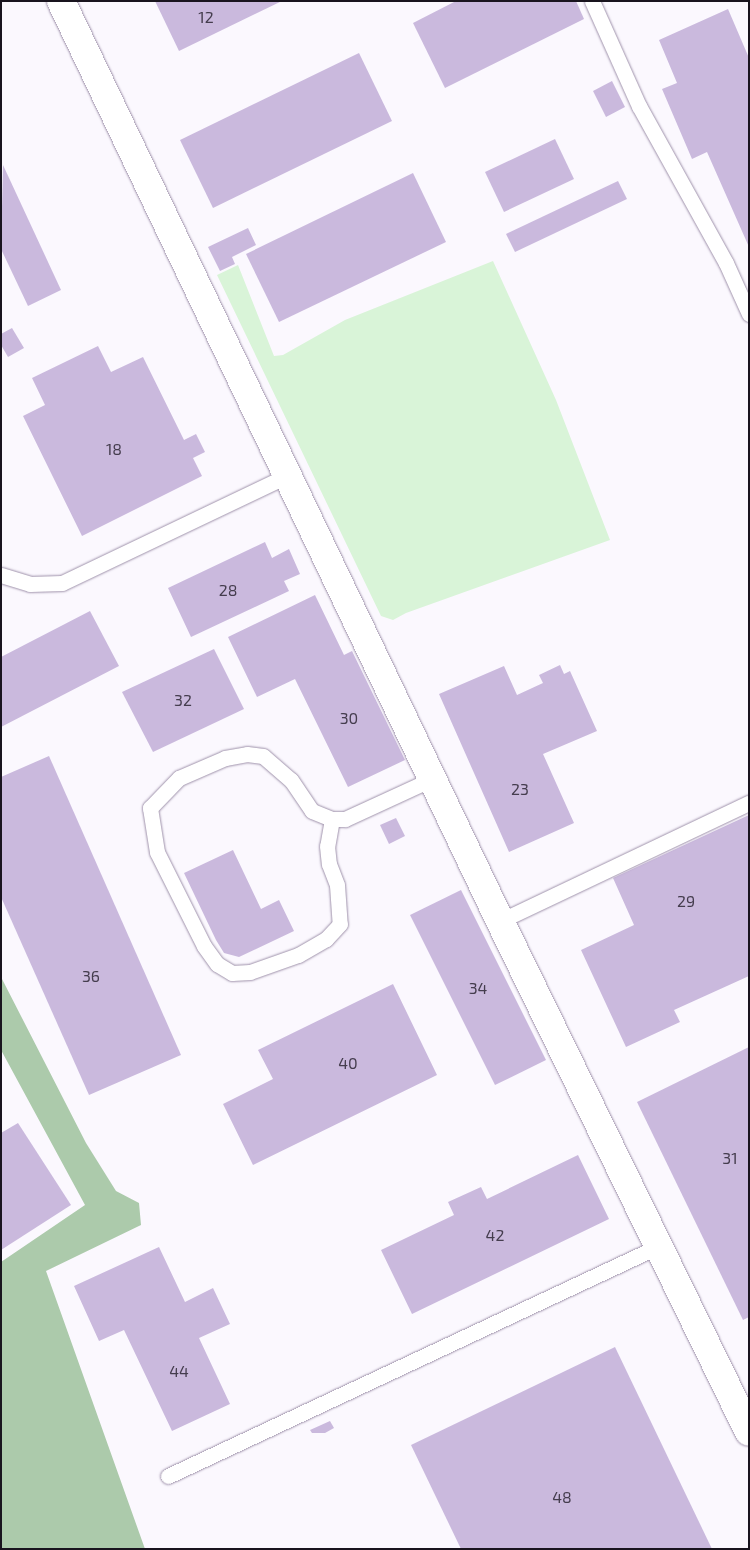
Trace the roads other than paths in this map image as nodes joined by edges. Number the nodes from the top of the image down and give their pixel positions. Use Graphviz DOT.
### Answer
graph roads {
  1 [pos="62,1"];
  2 [pos="592,1"];
  3 [pos="749,314"];
  4 [pos="288,475"];
  5 [pos="1,575"];
  6 [pos="432,779"];
  7 [pos="749,803"];
  8 [pos="332,819"];
  9 [pos="500,921"];
  10 [pos="659,1246"];
  11 [pos="749,1432"];
  12 [pos="168,1476"];
  1 -- 4 [label="street"];
  2 -- 3 [label="lane"];
  4 -- 5 [label="lane"];
  4 -- 6 [label="street"];
  6 -- 8 [label="lane"];
  6 -- 9 [label="street"];
  7 -- 9 [label="lane"];
  8 -- 8 [label="lane"];
  9 -- 10 [label="street"];
  10 -- 11 [label="street"];
  10 -- 12 [label="lane"];
}
